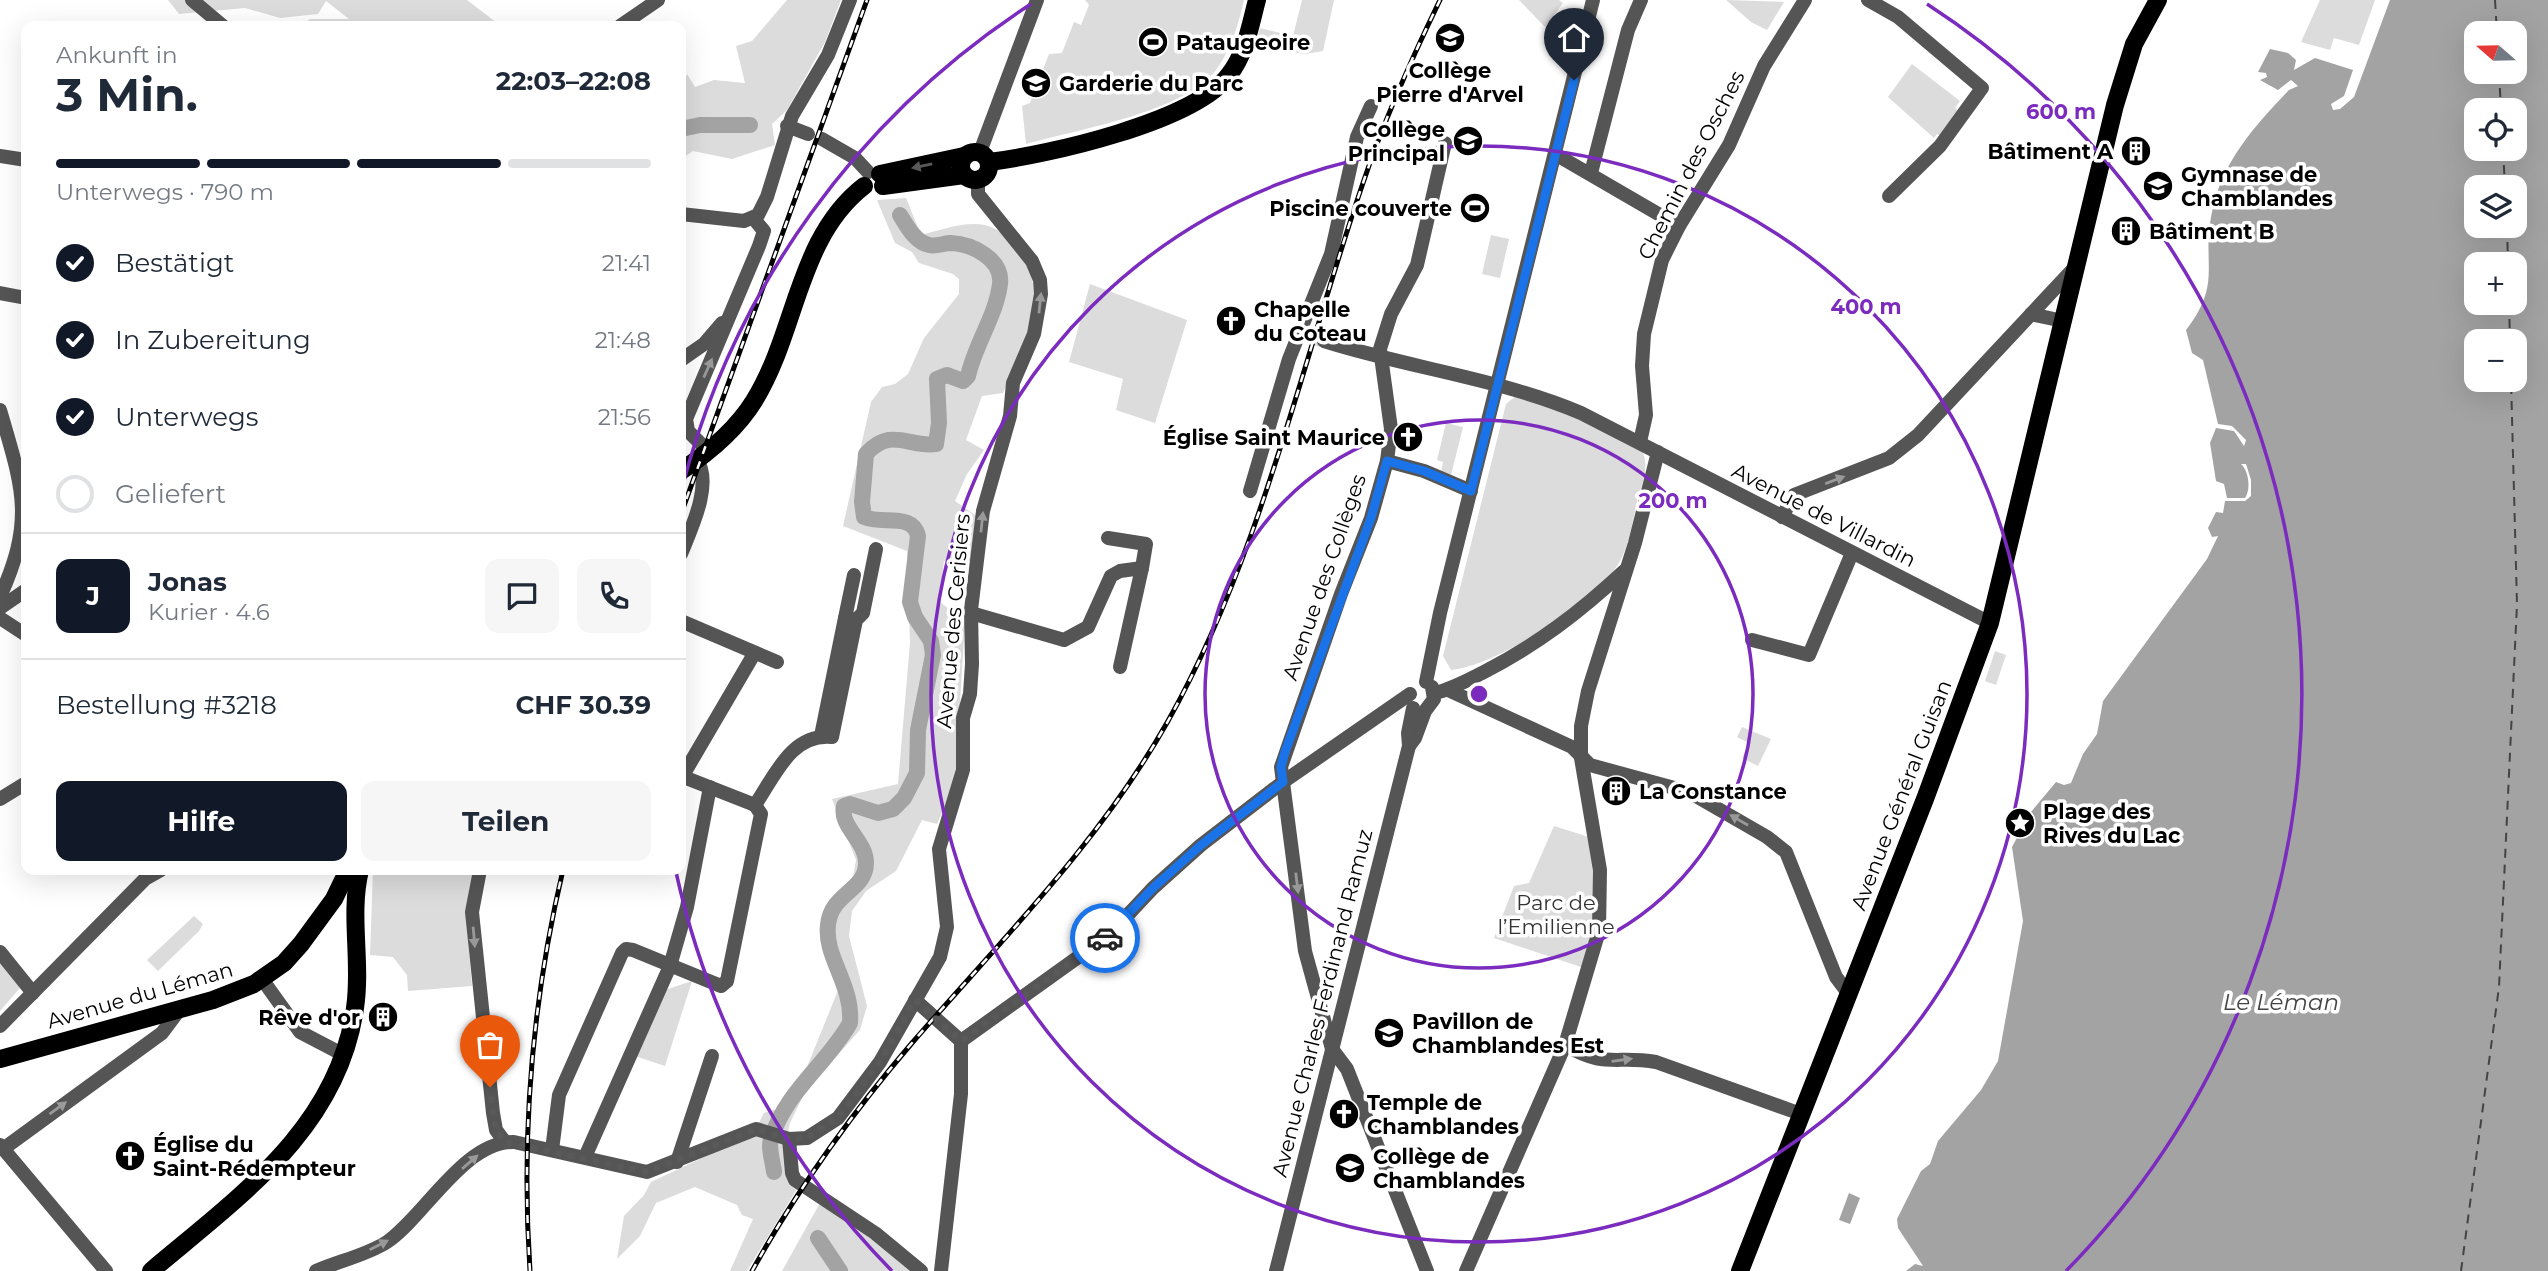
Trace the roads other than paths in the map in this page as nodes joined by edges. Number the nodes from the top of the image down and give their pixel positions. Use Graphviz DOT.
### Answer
graph roads {
  1 [pos="192,0"];
  2 [pos="658,0"];
  3 [pos="850,0"];
  4 [pos="1037,0"];
  5 [pos="1257,0"];
  6 [pos="1593,0"];
  7 [pos="1642,0"];
  8 [pos="1805,0"];
  9 [pos="1868,0"];
  10 [pos="2158,0"];
  11 [pos="217,21"];
  12 [pos="627,21"];
  13 [pos="1371,106"];
  14 [pos="788,126"];
  15 [pos="1446,143"];
  16 [pos="1555,154"];
  17 [pos="0,156"];
  18 [pos="978,157"];
  19 [pos="21,159"];
  20 [pos="1591,173"];
  21 [pos="971,178"];
  22 [pos="874,179"];
  23 [pos="1889,196"];
  24 [pos="686,215"];
  25 [pos="756,217"];
  26 [pos="1679,226"];
  27 [pos="2076,266"];
  28 [pos="744,286"];
  29 [pos="0,293"];
  30 [pos="21,297"];
  31 [pos="2031,314"];
  32 [pos="2063,321"];
  33 [pos="1324,341"];
  34 [pos="686,356"];
  35 [pos="1380,358"];
  36 [pos="1497,383"];
  37 [pos="0,410"];
  38 [pos="1640,442"];
  39 [pos="1658,452"];
  40 [pos="703,461"];
  41 [pos="1387,461"];
  42 [pos="686,469"];
  43 [pos="1250,491"];
  44 [pos="1471,491"];
  45 [pos="21,494"];
  46 [pos="1782,517"];
  47 [pos="21,529"];
  48 [pos="1108,538"];
  49 [pos="686,542"];
  50 [pos="876,549"];
  51 [pos="1852,553"];
  52 [pos="1142,568"];
  53 [pos="1625,570"];
  54 [pos="854,575"];
  55 [pos="21,593"];
  56 [pos="0,597"];
  57 [pos="0,608"];
  58 [pos="971,613"];
  59 [pos="0,618"];
  60 [pos="850,619"];
  61 [pos="686,623"];
  62 [pos="1990,623"];
  63 [pos="21,632"];
  64 [pos="1752,640"];
  65 [pos="754,654"];
  66 [pos="777,662"];
  67 [pos="1120,667"];
  68 [pos="1436,688"];
  69 [pos="1415,705"];
  70 [pos="1387,711"];
  71 [pos="1409,725"];
  72 [pos="1409,746"];
  73 [pos="1581,758"];
  74 [pos="686,769"];
  75 [pos="686,778"];
  76 [pos="1283,782"];
  77 [pos="21,786"];
  78 [pos="710,787"];
  79 [pos="0,799"];
  80 [pos="755,805"];
  81 [pos="152,875"];
  82 [pos="479,875"];
  83 [pos="350,878"];
  84 [pos="0,952"];
  85 [pos="670,966"];
  86 [pos="262,979"];
  87 [pos="33,993"];
  88 [pos="1848,993"];
  89 [pos="917,1002"];
  90 [pos="180,1009"];
  91 [pos="0,1026"];
  92 [pos="957,1039"];
  93 [pos="1565,1045"];
  94 [pos="1332,1049"];
  95 [pos="344,1055"];
  96 [pos="712,1056"];
  97 [pos="0,1059"];
  98 [pos="1801,1114"];
  99 [pos="789,1139"];
  100 [pos="505,1142"];
  101 [pos="2,1147"];
  102 [pos="552,1150"];
  103 [pos="585,1157"];
  104 [pos="677,1162"];
  105 [pos="106,1271"];
  106 [pos="151,1271"];
  107 [pos="316,1271"];
  108 [pos="921,1271"];
  109 [pos="942,1271"];
  110 [pos="1276,1271"];
  111 [pos="1427,1271"];
  112 [pos="1466,1271"];
  113 [pos="1740,1271"];
  1 -- 11 [label="street"];
  2 -- 12 [label="street"];
  3 -- 14 [label="street"];
  4 -- 18 [label="street"];
  5 -- 18 [label="main road"];
  6 -- 16 [label="street"];
  7 -- 20 [label="street"];
  8 -- 26 [label="street, Chemin des Osches"];
  9 -- 23 [label="street"];
  10 -- 27 [label="main road, Avenue Général Guisan"];
  13 -- 43 [label="street"];
  14 -- 22 [label="street"];
  14 -- 25 [label="street"];
  15 -- 35 [label="street, Avenue des Collèges"];
  16 -- 20 [label="street"];
  16 -- 36 [label="street"];
  17 -- 19 [label="street"];
  18 -- 21 [label="main road"];
  18 -- 21 [label="main road"];
  18 -- 22 [label="main road, one-way"];
  20 -- 26 [label="street"];
  21 -- 22 [label="main road"];
  58 -- 21 [label="street, Avenue des Cerisiers, one-way"];
  22 -- 40 [label="main road"];
  24 -- 25 [label="street"];
  25 -- 28 [label="street"];
  26 -- 38 [label="street, Chemin des Osches"];
  27 -- 31 [label="street"];
  27 -- 32 [label="main road, Avenue Général Guisan"];
  28 -- 34 [label="street"];
  40 -- 28 [label="street, one-way"];
  29 -- 30 [label="street"];
  31 -- 32 [label="street"];
  46 -- 31 [label="street, one-way"];
  32 -- 62 [label="main road, Avenue Général Guisan"];
  33 -- 35 [label="street, Avenue de Villardin"];
  35 -- 36 [label="street, Avenue de Villardin"];
  35 -- 41 [label="street, Avenue des Collèges"];
  36 -- 38 [label="street, Avenue de Villardin"];
  36 -- 44 [label="street"];
  37 -- 45 [label="street"];
  38 -- 39 [label="street, Avenue de Villardin"];
  39 -- 46 [label="street, Avenue de Villardin"];
  39 -- 53 [label="street"];
  40 -- 42 [label="main road"];
  40 -- 49 [label="street"];
  41 -- 44 [label="street"];
  41 -- 76 [label="street, Avenue des Collèges"];
  44 -- 68 [label="street"];
  46 -- 51 [label="street, Avenue de Villardin"];
  47 -- 56 [label="street"];
  48 -- 52 [label="street"];
  50 -- 60 [label="street"];
  51 -- 62 [label="street, Avenue de Villardin"];
  51 -- 64 [label="street"];
  52 -- 58 [label="street"];
  52 -- 67 [label="street"];
  53 -- 68 [label="street"];
  53 -- 73 [label="street"];
  54 -- 60 [label="street"];
  55 -- 57 [label="street"];
  58 -- 89 [label="street, Avenue des Cerisiers"];
  59 -- 63 [label="street"];
  60 -- 80 [label="street"];
  61 -- 65 [label="street"];
  62 -- 88 [label="main road, Avenue Général Guisan"];
  65 -- 66 [label="street"];
  65 -- 74 [label="street"];
  68 -- 69 [label="street"];
  68 -- 69 [label="street"];
  68 -- 73 [label="street"];
  69 -- 70 [label="street"];
  69 -- 71 [label="street, Avenue Charles Ferdinand Ramuz"];
  69 -- 72 [label="street, Avenue Charles Ferdinand Ramuz"];
  70 -- 71 [label="street"];
  70 -- 76 [label="street"];
  71 -- 72 [label="street, Avenue Charles Ferdinand Ramuz"];
  72 -- 94 [label="street, Avenue Charles Ferdinand Ramuz"];
  88 -- 73 [label="street, one-way"];
  73 -- 93 [label="street"];
  75 -- 78 [label="street"];
  76 -- 92 [label="street"];
  76 -- 94 [label="street, Avenue des Collèges, one-way"];
  77 -- 79 [label="street"];
  78 -- 80 [label="street"];
  78 -- 85 [label="street"];
  80 -- 85 [label="street"];
  81 -- 87 [label="street"];
  82 -- 100 [label="street, one-way"];
  83 -- 86 [label="main road, Avenue du Léman"];
  83 -- 95 [label="main road, Avenue du Léman"];
  84 -- 87 [label="street"];
  85 -- 102 [label="street"];
  85 -- 103 [label="street"];
  86 -- 90 [label="main road, Avenue du Léman"];
  86 -- 95 [label="street"];
  87 -- 91 [label="street"];
  88 -- 98 [label="main road, Avenue Général Guisan"];
  89 -- 92 [label="street"];
  89 -- 99 [label="street, Avenue des Cerisiers"];
  90 -- 97 [label="main road, Avenue du Léman"];
  101 -- 90 [label="street, one-way"];
  92 -- 109 [label="street"];
  93 -- 98 [label="street, one-way"];
  93 -- 112 [label="street"];
  94 -- 110 [label="street, Avenue Charles Ferdinand Ramuz"];
  94 -- 111 [label="street"];
  95 -- 106 [label="main road"];
  96 -- 104 [label="street"];
  98 -- 113 [label="main road, Avenue Général Guisan"];
  99 -- 104 [label="street"];
  99 -- 108 [label="street"];
  100 -- 102 [label="street"];
  107 -- 100 [label="street, one-way"];
  101 -- 105 [label="street"];
  102 -- 103 [label="street"];
  103 -- 104 [label="street"];
}
